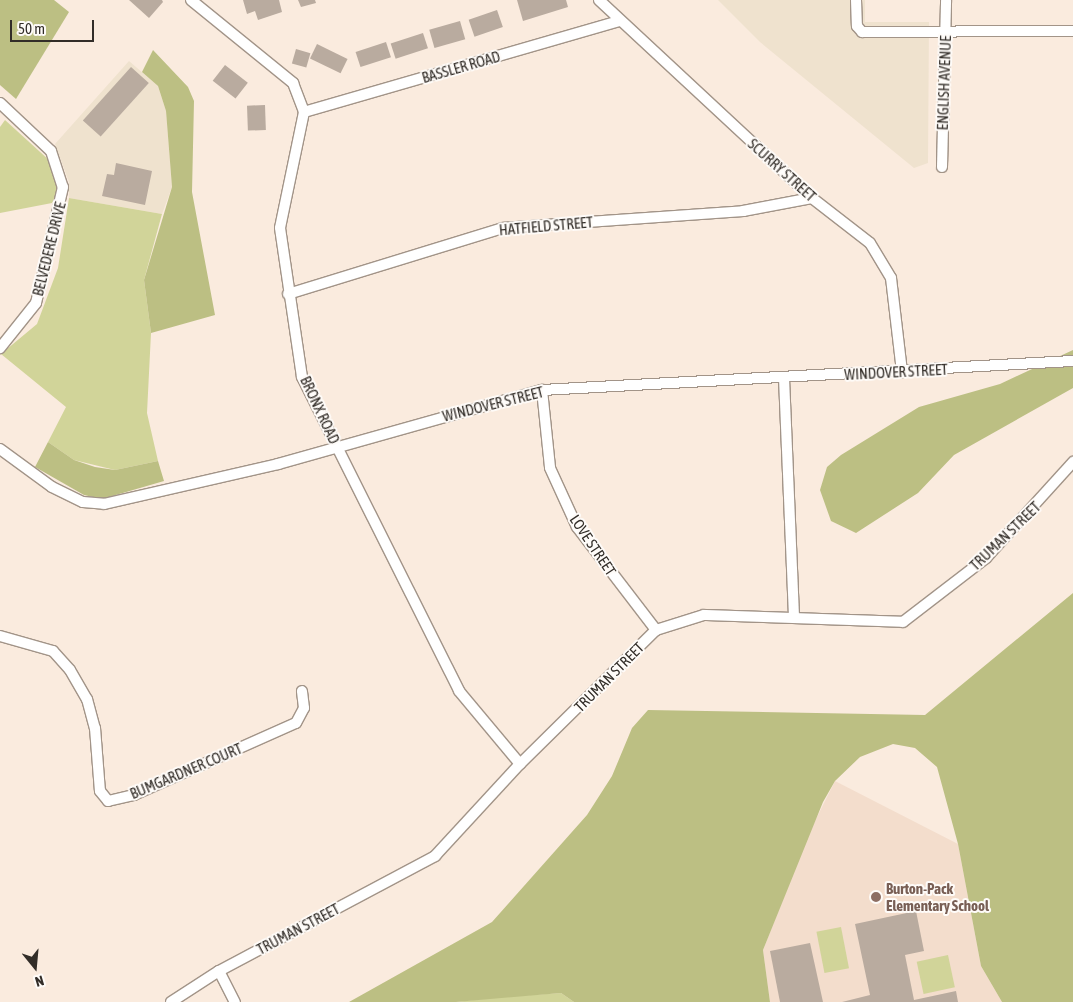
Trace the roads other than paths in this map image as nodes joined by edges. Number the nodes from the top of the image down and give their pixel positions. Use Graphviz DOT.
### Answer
graph roads {
  1 [pos="191,0"];
  2 [pos="599,0"];
  3 [pos="856,0"];
  4 [pos="946,0"];
  5 [pos="619,22"];
  6 [pos="946,31"];
  7 [pos="1073,31"];
  8 [pos="0,103"];
  9 [pos="304,112"];
  10 [pos="942,167"];
  11 [pos="812,198"];
  12 [pos="288,294"];
  13 [pos="0,348"];
  14 [pos="1073,361"];
  15 [pos="902,372"];
  16 [pos="784,378"];
  17 [pos="542,390"];
  18 [pos="337,446"];
  19 [pos="0,448"];
  20 [pos="1073,462"];
  21 [pos="794,618"];
  22 [pos="656,630"];
  23 [pos="0,636"];
  24 [pos="302,691"];
  25 [pos="520,764"];
  26 [pos="219,971"];
  27 [pos="171,1002"];
  28 [pos="235,1002"];
  1 -- 9 [label="street"];
  2 -- 5 [label="street, SCURRY STREET"];
  3 -- 6 [label="street"];
  4 -- 6 [label="street, ENGLISH AVENUE"];
  5 -- 9 [label="street, BASSLER ROAD"];
  5 -- 11 [label="street, SCURRY STREET"];
  6 -- 7 [label="street"];
  6 -- 10 [label="street, ENGLISH AVENUE"];
  8 -- 13 [label="street, BELVEDERE DRIVE"];
  9 -- 12 [label="street, BRONX ROAD"];
  11 -- 12 [label="street, HATFIELD STREET"];
  11 -- 15 [label="street, SCURRY STREET"];
  12 -- 18 [label="street, BRONX ROAD"];
  14 -- 15 [label="street, WINDOVER STREET"];
  15 -- 16 [label="street, WINDOVER STREET"];
  16 -- 17 [label="street, WINDOVER STREET"];
  16 -- 21 [label="street"];
  17 -- 18 [label="street, WINDOVER STREET"];
  17 -- 22 [label="street, LOVE STREET"];
  18 -- 19 [label="street, WINDOVER STREET"];
  18 -- 25 [label="street, BRONX ROAD"];
  20 -- 21 [label="street, TRUMAN STREET"];
  21 -- 22 [label="street, TRUMAN STREET"];
  22 -- 25 [label="street, TRUMAN STREET"];
  23 -- 24 [label="street, BUMGARDNER COURT"];
  25 -- 26 [label="street, TRUMAN STREET"];
  26 -- 27 [label="street, TRUMAN STREET"];
  26 -- 28 [label="street"];
}
